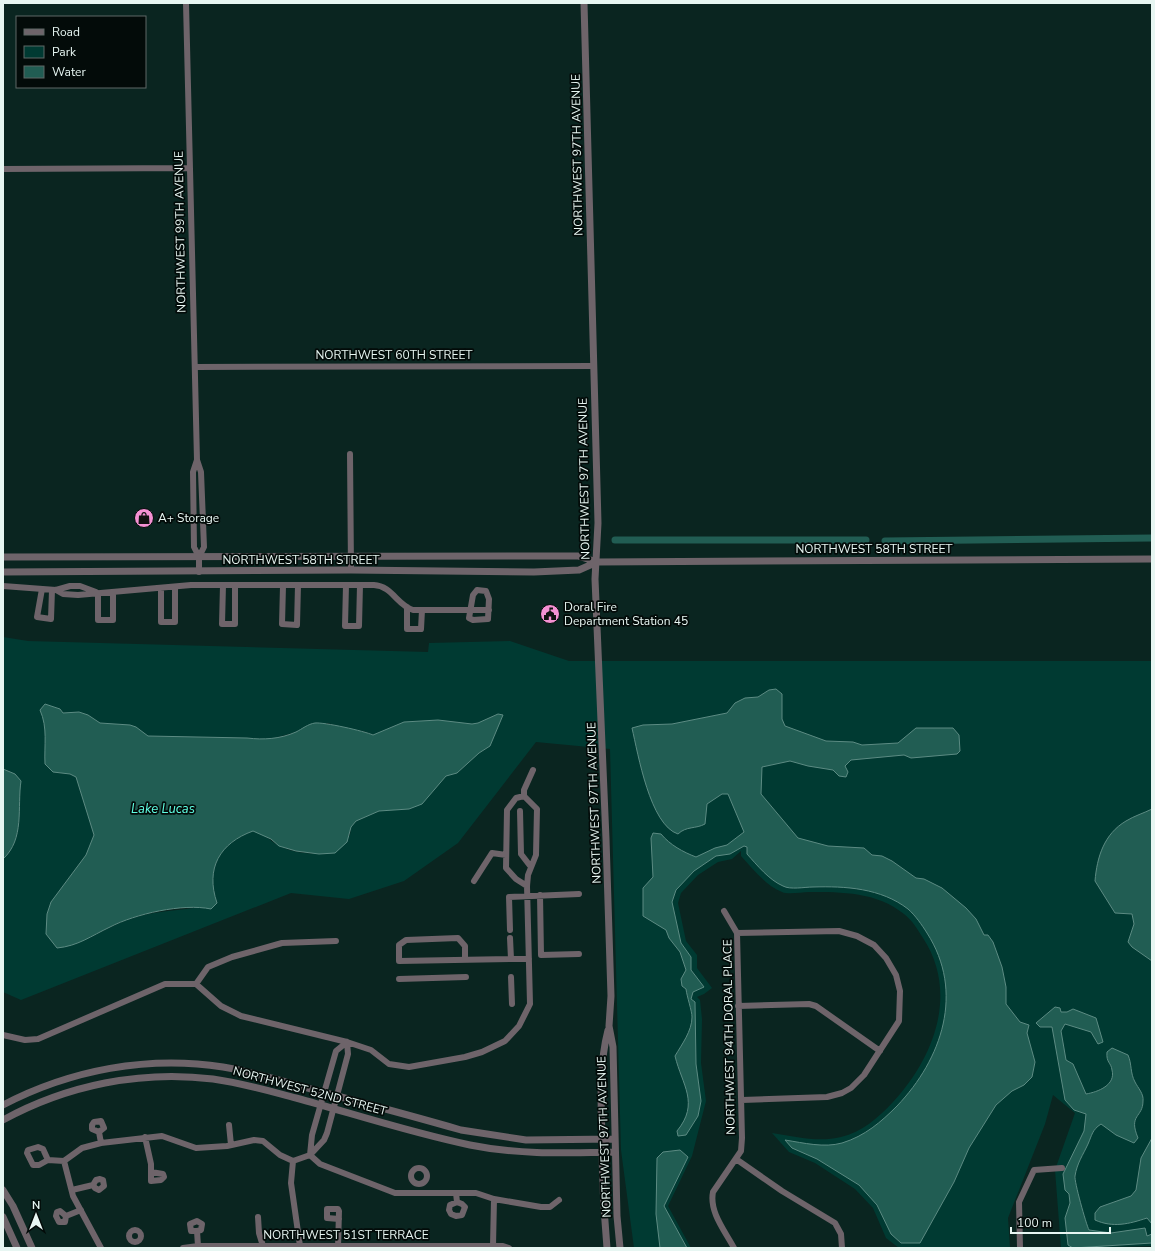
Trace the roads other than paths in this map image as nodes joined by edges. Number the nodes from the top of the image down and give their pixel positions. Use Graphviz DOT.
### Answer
graph roads {
  1 [pos="186,3"];
  2 [pos="584,3"];
  3 [pos="190,168"];
  4 [pos="3,169"];
  5 [pos="593,366"];
  6 [pos="195,367"];
  7 [pos="350,454"];
  8 [pos="197,460"];
  9 [pos="350,556"];
  10 [pos="3,557"];
  11 [pos="199,557"];
  12 [pos="1152,559"];
  13 [pos="597,562"];
  14 [pos="350,570"];
  15 [pos="3,572"];
  16 [pos="199,572"];
  17 [pos="223,585"];
  18 [pos="298,585"];
  19 [pos="346,585"];
  20 [pos="360,585"];
  21 [pos="3,586"];
  22 [pos="175,586"];
  23 [pos="236,586"];
  24 [pos="283,586"];
  25 [pos="161,588"];
  26 [pos="42,589"];
  27 [pos="54,590"];
  28 [pos="98,593"];
  29 [pos="113,593"];
  30 [pos="407,608"];
  31 [pos="422,610"];
  32 [pos="470,610"];
  33 [pos="489,610"];
  34 [pos="533,770"];
  35 [pos="524,796"];
  36 [pos="520,811"];
  37 [pos="506,855"];
  38 [pos="531,867"];
  39 [pos="474,881"];
  40 [pos="527,886"];
  41 [pos="579,894"];
  42 [pos="527,895"];
  43 [pos="540,895"];
  44 [pos="724,911"];
  45 [pos="510,930"];
  46 [pos="738,933"];
  47 [pos="510,938"];
  48 [pos="336,941"];
  49 [pos="579,954"];
  50 [pos="511,959"];
  51 [pos="529,959"];
  52 [pos="466,960"];
  53 [pos="466,977"];
  54 [pos="511,977"];
  55 [pos="399,979"];
  56 [pos="196,984"];
  57 [pos="512,1004"];
  58 [pos="738,1006"];
  59 [pos="609,1026"];
  60 [pos="3,1036"];
  61 [pos="347,1042"];
  62 [pos="880,1051"];
  63 [pos="189,1064"];
  64 [pos="189,1077"];
  65 [pos="324,1092"];
  66 [pos="337,1096"];
  67 [pos="742,1100"];
  68 [pos="3,1105"];
  69 [pos="321,1105"];
  70 [pos="334,1108"];
  71 [pos="3,1120"];
  72 [pos="229,1125"];
  73 [pos="99,1132"];
  74 [pos="145,1137"];
  75 [pos="517,1139"];
  76 [pos="602,1139"];
  77 [pos="614,1139"];
  78 [pos="101,1142"];
  79 [pos="231,1146"];
  80 [pos="515,1152"];
  81 [pos="602,1152"];
  82 [pos="615,1152"];
  83 [pos="310,1155"];
  84 [pos="736,1158"];
  85 [pos="48,1160"];
  86 [pos="293,1161"];
  87 [pos="64,1162"];
  88 [pos="1062,1168"];
  89 [pos="151,1172"];
  90 [pos="420,1184"];
  91 [pos="93,1185"];
  92 [pos="3,1190"];
  93 [pos="72,1190"];
  94 [pos="420,1193"];
  95 [pos="456,1194"];
  96 [pos="494,1199"];
  97 [pos="559,1200"];
  98 [pos="457,1202"];
  99 [pos="81,1210"];
  100 [pos="66,1216"];
  101 [pos="3,1217"];
  102 [pos="258,1218"];
  103 [pos="339,1219"];
  104 [pos="197,1231"];
  105 [pos="198,1246"];
  106 [pos="263,1246"];
  107 [pos="300,1246"];
  108 [pos="493,1246"];
  109 [pos="216,1247"];
  110 [pos="275,1247"];
  111 [pos="338,1247"];
  112 [pos="400,1247"];
  113 [pos="461,1247"];
  114 [pos="17,1248"];
  115 [pos="32,1248"];
  116 [pos="101,1248"];
  117 [pos="183,1248"];
  118 [pos="509,1248"];
  119 [pos="607,1248"];
  120 [pos="620,1248"];
  121 [pos="734,1248"];
  122 [pos="842,1248"];
  123 [pos="1020,1248"];
  1 -- 3 [label="street, NORTHWEST 99TH AVENUE"];
  2 -- 5 [label="street, NORTHWEST 97TH AVENUE"];
  3 -- 4 [label="street"];
  3 -- 6 [label="street, NORTHWEST 99TH AVENUE"];
  5 -- 6 [label="street, NORTHWEST 60TH STREET"];
  5 -- 13 [label="street, NORTHWEST 97TH AVENUE"];
  6 -- 8 [label="street, NORTHWEST 99TH AVENUE"];
  7 -- 9 [label="street"];
  8 -- 11 [label="street, NORTHWEST 99TH AVENUE"];
  8 -- 11 [label="street, NORTHWEST 99TH AVENUE"];
  9 -- 11 [label="street, NORTHWEST 58TH STREET"];
  9 -- 13 [label="street, NORTHWEST 58TH STREET"];
  9 -- 14 [label="street"];
  10 -- 11 [label="street, NORTHWEST 58TH STREET"];
  11 -- 16 [label="street"];
  12 -- 13 [label="street, NORTHWEST 58TH STREET"];
  13 -- 14 [label="street, NORTHWEST 58TH STREET"];
  13 -- 59 [label="street, NORTHWEST 97TH AVENUE"];
  14 -- 16 [label="street, NORTHWEST 58TH STREET"];
  15 -- 16 [label="street, NORTHWEST 58TH STREET"];
  17 -- 22 [label="street"];
  17 -- 23 [label="street"];
  17 -- 23 [label="street"];
  18 -- 19 [label="street"];
  18 -- 24 [label="street"];
  18 -- 24 [label="street"];
  19 -- 20 [label="street"];
  19 -- 20 [label="street"];
  20 -- 30 [label="street"];
  21 -- 26 [label="street"];
  22 -- 25 [label="street"];
  22 -- 25 [label="street"];
  23 -- 24 [label="street"];
  25 -- 29 [label="street"];
  26 -- 27 [label="street"];
  26 -- 27 [label="street"];
  27 -- 28 [label="street"];
  28 -- 29 [label="street"];
  28 -- 29 [label="street"];
  30 -- 31 [label="street"];
  30 -- 31 [label="street"];
  31 -- 32 [label="street"];
  32 -- 33 [label="street"];
  32 -- 33 [label="street"];
  32 -- 33 [label="street"];
  34 -- 35 [label="street"];
  35 -- 37 [label="street"];
  35 -- 38 [label="street"];
  36 -- 38 [label="street"];
  37 -- 39 [label="street"];
  37 -- 40 [label="street"];
  38 -- 40 [label="street"];
  40 -- 42 [label="street"];
  41 -- 43 [label="street"];
  42 -- 43 [label="street"];
  42 -- 45 [label="street"];
  42 -- 51 [label="street"];
  43 -- 49 [label="street"];
  44 -- 46 [label="street, NORTHWEST 94TH DORAL PLACE"];
  46 -- 58 [label="street, NORTHWEST 94TH DORAL PLACE"];
  46 -- 62 [label="street"];
  47 -- 50 [label="street"];
  48 -- 56 [label="street"];
  50 -- 51 [label="street"];
  50 -- 52 [label="street"];
  51 -- 61 [label="street"];
  52 -- 52 [label="street"];
  53 -- 55 [label="street"];
  54 -- 57 [label="street"];
  56 -- 60 [label="street"];
  56 -- 61 [label="street"];
  58 -- 62 [label="street"];
  58 -- 67 [label="street, NORTHWEST 94TH DORAL PLACE"];
  59 -- 76 [label="street, NORTHWEST 97TH AVENUE"];
  59 -- 77 [label="street, NORTHWEST 97TH AVENUE"];
  61 -- 65 [label="street"];
  61 -- 66 [label="street"];
  62 -- 67 [label="street"];
  63 -- 64 [label="street"];
  63 -- 65 [label="street, NORTHWEST 52ND STREET"];
  63 -- 68 [label="street, NORTHWEST 52ND STREET"];
  64 -- 69 [label="street, NORTHWEST 52ND STREET"];
  64 -- 71 [label="street, NORTHWEST 52ND STREET"];
  65 -- 66 [label="street, NORTHWEST 52ND STREET"];
  65 -- 69 [label="street"];
  66 -- 70 [label="street"];
  66 -- 75 [label="street, NORTHWEST 52ND STREET"];
  67 -- 84 [label="street, NORTHWEST 94TH DORAL PLACE"];
  69 -- 70 [label="street, NORTHWEST 52ND STREET"];
  69 -- 83 [label="street"];
  70 -- 80 [label="street, NORTHWEST 52ND STREET"];
  70 -- 83 [label="street"];
  72 -- 79 [label="street"];
  73 -- 78 [label="street"];
  74 -- 78 [label="street"];
  74 -- 79 [label="street"];
  74 -- 89 [label="street"];
  75 -- 76 [label="street, NORTHWEST 52ND STREET"];
  75 -- 80 [label="street"];
  76 -- 77 [label="street, NORTHWEST 52ND STREET"];
  76 -- 81 [label="street, NORTHWEST 97TH AVENUE"];
  77 -- 82 [label="street, NORTHWEST 97TH AVENUE"];
  78 -- 87 [label="street"];
  79 -- 86 [label="street"];
  80 -- 81 [label="street, NORTHWEST 52ND STREET"];
  81 -- 82 [label="street, NORTHWEST 52ND STREET"];
  81 -- 119 [label="street, NORTHWEST 97TH AVENUE"];
  82 -- 120 [label="street, NORTHWEST 97TH AVENUE"];
  83 -- 86 [label="street"];
  83 -- 94 [label="street"];
  84 -- 121 [label="street, NORTHWEST 94TH DORAL PLACE"];
  84 -- 122 [label="street"];
  85 -- 87 [label="street"];
  86 -- 107 [label="street"];
  87 -- 93 [label="street"];
  88 -- 123 [label="street"];
  90 -- 94 [label="street"];
  91 -- 93 [label="street"];
  92 -- 115 [label="street"];
  93 -- 99 [label="street"];
  94 -- 95 [label="street"];
  95 -- 96 [label="street"];
  95 -- 98 [label="street"];
  96 -- 97 [label="street"];
  96 -- 108 [label="street"];
  99 -- 100 [label="street"];
  99 -- 116 [label="street"];
  101 -- 114 [label="street"];
  102 -- 106 [label="street"];
  103 -- 111 [label="street"];
  104 -- 105 [label="street"];
  105 -- 109 [label="street, NORTHWEST 51ST TERRACE"];
  105 -- 117 [label="street, NORTHWEST 51ST TERRACE"];
  106 -- 109 [label="street, NORTHWEST 51ST TERRACE"];
  106 -- 110 [label="street, NORTHWEST 51ST TERRACE"];
  107 -- 110 [label="street, NORTHWEST 51ST TERRACE"];
  107 -- 111 [label="street, NORTHWEST 51ST TERRACE"];
  108 -- 113 [label="street, NORTHWEST 51ST TERRACE"];
  108 -- 118 [label="street, NORTHWEST 51ST TERRACE"];
  111 -- 112 [label="street, NORTHWEST 51ST TERRACE"];
  112 -- 113 [label="street, NORTHWEST 51ST TERRACE"];
}
